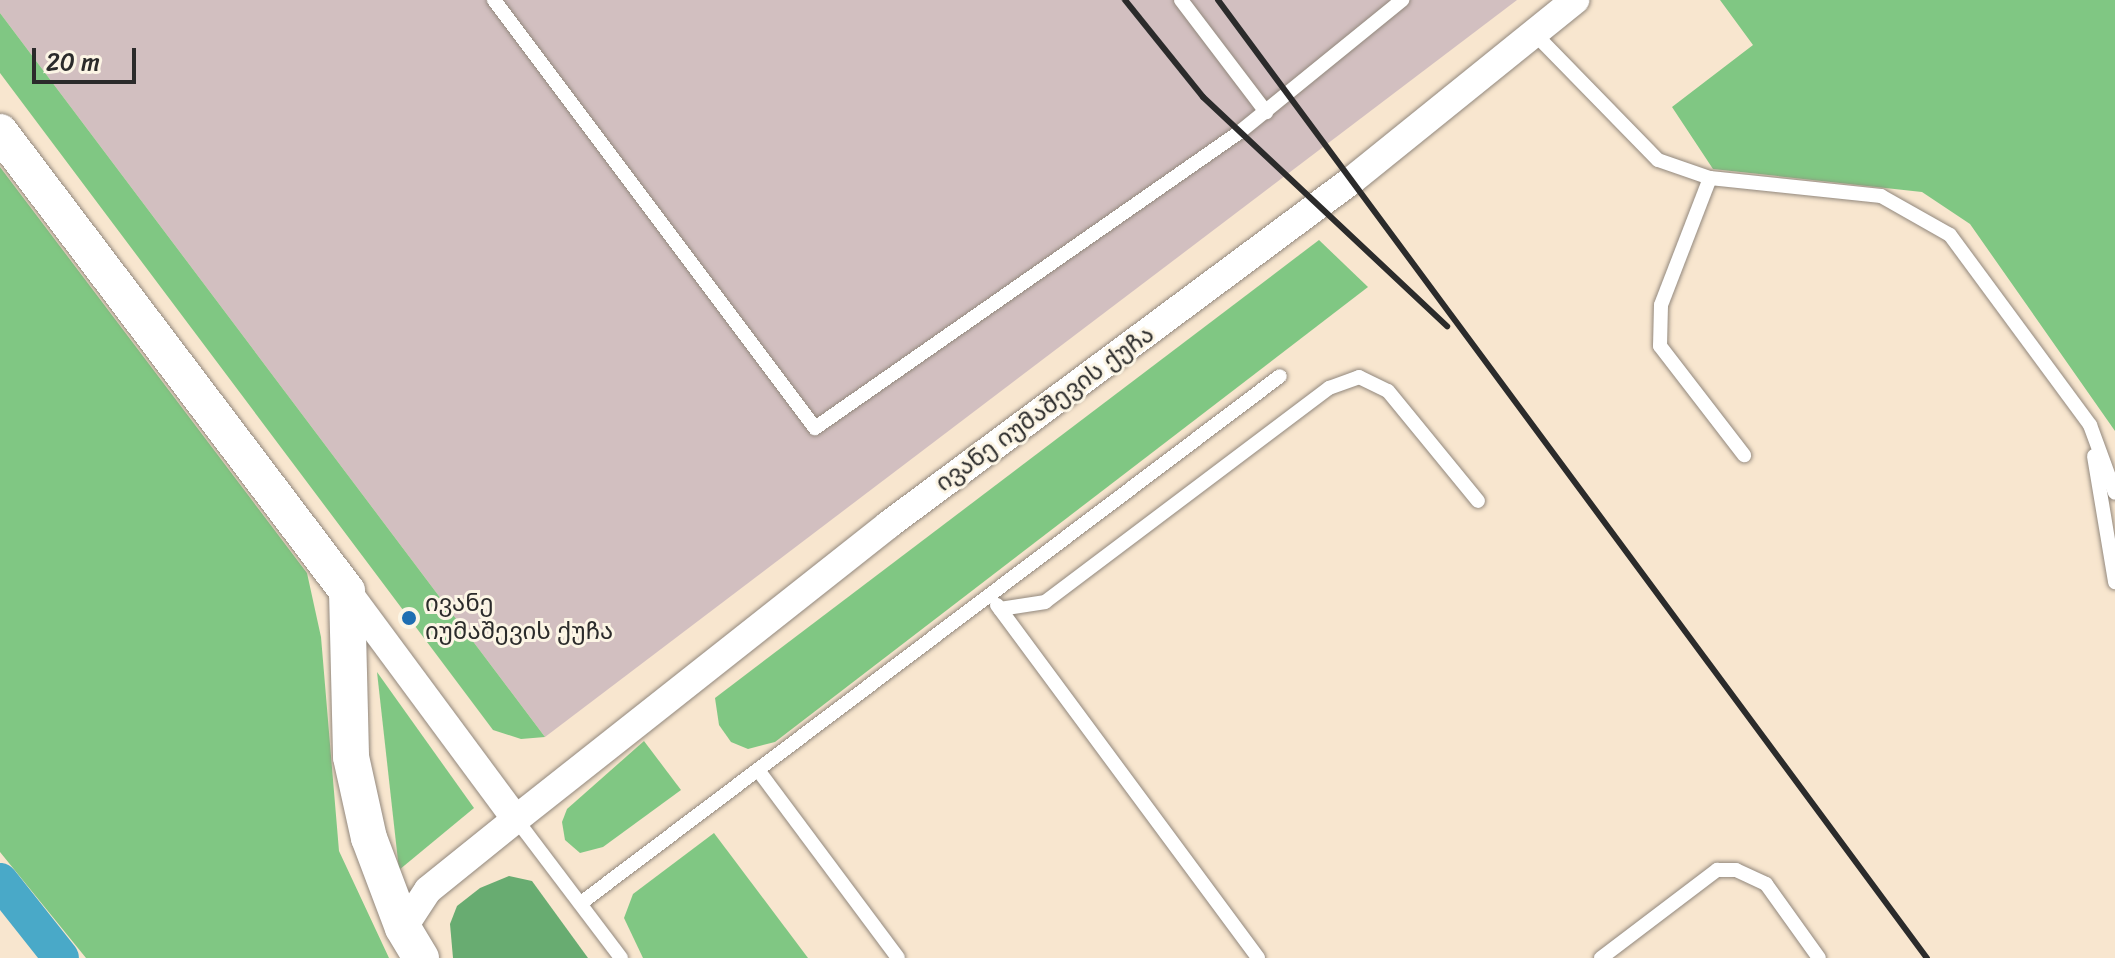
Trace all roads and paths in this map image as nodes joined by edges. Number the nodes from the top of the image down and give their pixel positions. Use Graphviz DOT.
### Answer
graph roads {
  1 [pos="494,0"];
  2 [pos="1181,0"];
  3 [pos="1402,0"];
  4 [pos="1575,0"];
  5 [pos="1533,32"];
  6 [pos="1266,112"];
  7 [pos="0,132"];
  8 [pos="1710,178"];
  9 [pos="1280,376"];
  10 [pos="2090,425"];
  11 [pos="1744,455"];
  12 [pos="2115,493"];
  13 [pos="1478,501"];
  14 [pos="2115,582"];
  15 [pos="347,591"];
  16 [pos="990,595"];
  17 [pos="1000,609"];
  18 [pos="758,770"];
  19 [pos="516,819"];
  20 [pos="581,903"];
  21 [pos="403,928"];
  22 [pos="421,958"];
  23 [pos="621,958"];
  24 [pos="898,958"];
  25 [pos="1258,958"];
  26 [pos="1601,958"];
  27 [pos="1819,958"];
  1 -- 6 [label="lane"];
  2 -- 6 [label="lane"];
  3 -- 6 [label="lane"];
  4 -- 5 [label="street, ივანე იუმაშევის ქუჩა"];
  5 -- 8 [label="lane"];
  5 -- 19 [label="street, ივანე იუმაშევის ქუჩა"];
  7 -- 15 [label="street"];
  8 -- 10 [label="lane"];
  8 -- 11 [label="lane"];
  9 -- 16 [label="lane"];
  10 -- 12 [label="lane"];
  10 -- 14 [label="lane"];
  13 -- 17 [label="lane"];
  15 -- 19 [label="street"];
  15 -- 21 [label="street"];
  16 -- 17 [label="lane"];
  16 -- 18 [label="lane"];
  17 -- 25 [label="lane"];
  18 -- 20 [label="lane"];
  18 -- 24 [label="lane"];
  19 -- 20 [label="lane"];
  19 -- 21 [label="street, ივანე იუმაშევის ქუჩა"];
  20 -- 23 [label="lane"];
  21 -- 22 [label="street"];
  26 -- 27 [label="lane"];
}
